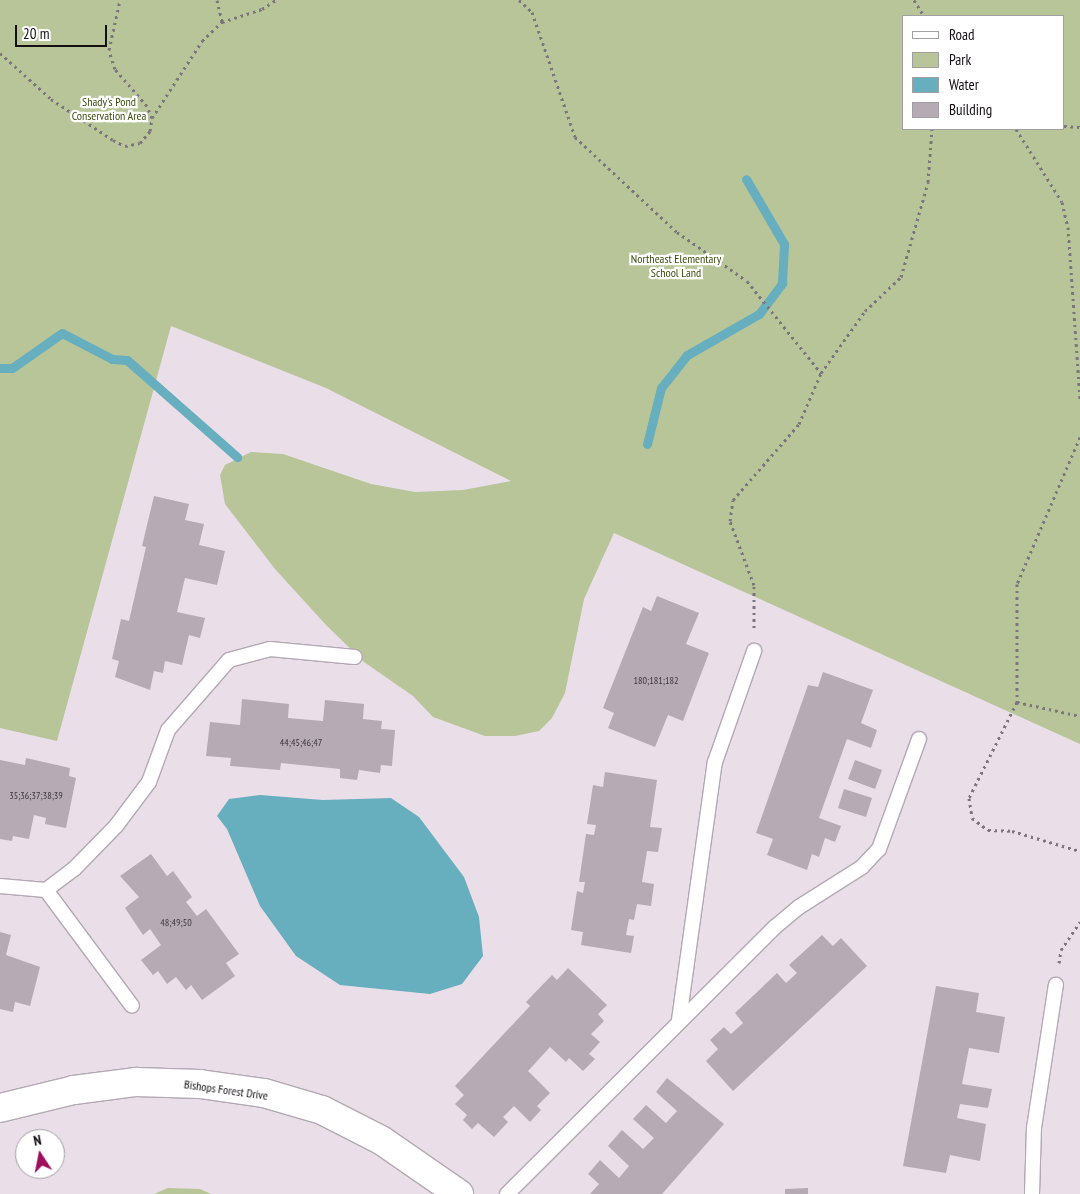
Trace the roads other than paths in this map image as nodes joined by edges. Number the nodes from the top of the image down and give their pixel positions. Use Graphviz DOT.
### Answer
graph roads {
  1 [pos="754,652"];
  2 [pos="355,657"];
  3 [pos="919,739"];
  4 [pos="0,886"];
  5 [pos="46,890"];
  6 [pos="1056,985"];
  7 [pos="132,1006"];
  8 [pos="679,1020"];
  9 [pos="0,1108"];
  10 [pos="460,1194"];
  11 [pos="508,1194"];
  12 [pos="1032,1194"];
  1 -- 8 [label="lane"];
  2 -- 5 [label="lane"];
  3 -- 8 [label="lane"];
  4 -- 5 [label="lane"];
  5 -- 7 [label="lane"];
  6 -- 12 [label="lane"];
  8 -- 11 [label="lane"];
  9 -- 10 [label="street, Bishops Forest Drive"];
}
